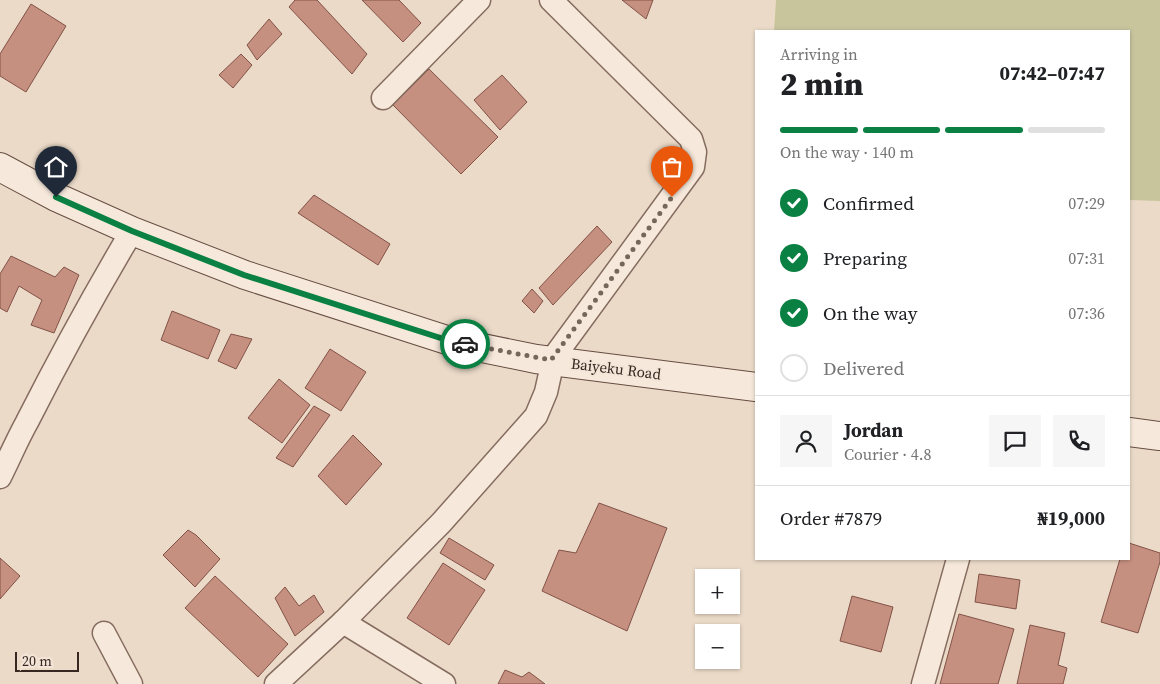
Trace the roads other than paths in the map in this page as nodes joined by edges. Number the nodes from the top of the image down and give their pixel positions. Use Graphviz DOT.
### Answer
graph roads {
  1 [pos="479,0"];
  2 [pos="551,0"];
  3 [pos="383,98"];
  4 [pos="0,167"];
  5 [pos="132,231"];
  6 [pos="551,360"];
  7 [pos="755,387"];
  8 [pos="1130,432"];
  9 [pos="1160,436"];
  10 [pos="0,477"];
  11 [pos="958,560"];
  12 [pos="344,622"];
  13 [pos="104,633"];
  14 [pos="131,684"];
  15 [pos="276,684"];
  16 [pos="444,684"];
  17 [pos="923,684"];
  1 -- 3 [label="street"];
  2 -- 6 [label="street"];
  4 -- 5 [label="main road, Baiyeku Road"];
  5 -- 6 [label="main road, Baiyeku Road"];
  5 -- 10 [label="street"];
  6 -- 7 [label="main road, Baiyeku Road"];
  6 -- 12 [label="street"];
  8 -- 9 [label="main road"];
  11 -- 17 [label="street"];
  12 -- 15 [label="street"];
  12 -- 16 [label="street"];
  13 -- 14 [label="street"];
}
